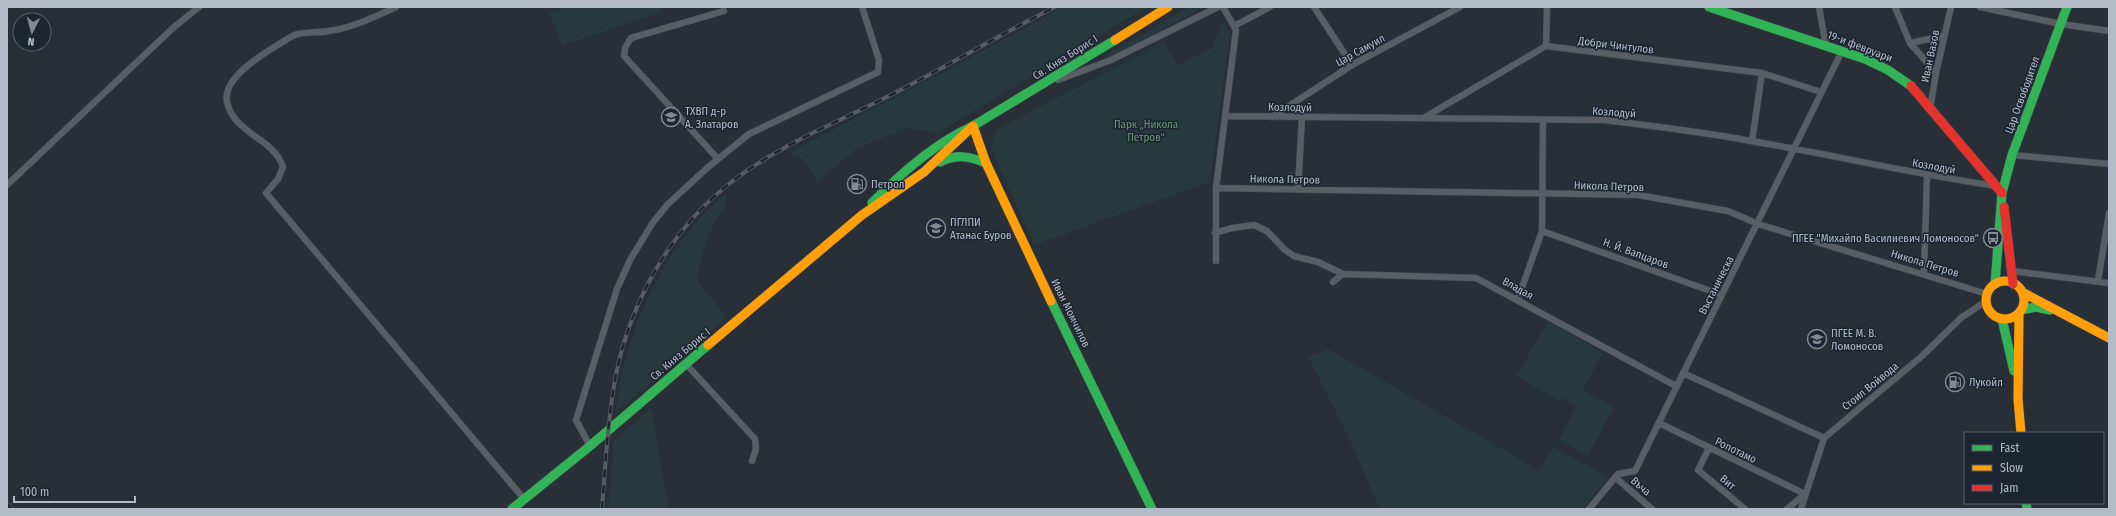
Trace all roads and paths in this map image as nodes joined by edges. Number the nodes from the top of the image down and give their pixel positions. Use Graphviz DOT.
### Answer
graph roads {
  1 [pos="199,7"];
  2 [pos="396,7"];
  3 [pos="862,7"];
  4 [pos="1168,7"];
  5 [pos="1218,7"];
  6 [pos="1223,7"];
  7 [pos="1270,7"];
  8 [pos="1314,7"];
  9 [pos="1460,7"];
  10 [pos="1546,7"];
  11 [pos="1709,7"];
  12 [pos="1820,7"];
  13 [pos="1895,7"];
  14 [pos="1951,7"];
  15 [pos="1980,7"];
  16 [pos="2067,7"];
  17 [pos="724,11"];
  18 [pos="2061,24"];
  19 [pos="1234,26"];
  20 [pos="2109,31"];
  21 [pos="1944,36"];
  22 [pos="1910,44"];
  23 [pos="1546,46"];
  24 [pos="1826,46"];
  25 [pos="1842,51"];
  26 [pos="1352,65"];
  27 [pos="1762,73"];
  28 [pos="1936,73"];
  29 [pos="1043,85"];
  30 [pos="1821,92"];
  31 [pos="1930,109"];
  32 [pos="1225,116"];
  33 [pos="1272,117"];
  34 [pos="1302,117"];
  35 [pos="1424,118"];
  36 [pos="1543,120"];
  37 [pos="973,126"];
  38 [pos="1752,141"];
  39 [pos="1794,149"];
  40 [pos="2012,155"];
  41 [pos="718,159"];
  42 [pos="986,163"];
  43 [pos="2109,164"];
  44 [pos="924,172"];
  45 [pos="1927,176"];
  46 [pos="7,185"];
  47 [pos="1216,188"];
  48 [pos="1298,190"];
  49 [pos="1999,190"];
  50 [pos="1543,194"];
  51 [pos="2109,213"];
  52 [pos="862,215"];
  53 [pos="1758,224"];
  54 [pos="1542,231"];
  55 [pos="1215,234"];
  56 [pos="1216,261"];
  57 [pos="2012,271"];
  58 [pos="1924,273"];
  59 [pos="1343,274"];
  60 [pos="2098,281"];
  61 [pos="1333,282"];
  62 [pos="2109,283"];
  63 [pos="1995,284"];
  64 [pos="2013,284"];
  65 [pos="2022,292"];
  66 [pos="1722,295"];
  67 [pos="1986,298"];
  68 [pos="1518,299"];
  69 [pos="2020,311"];
  70 [pos="2055,311"];
  71 [pos="2002,319"];
  72 [pos="2109,338"];
  73 [pos="686,364"];
  74 [pos="1683,373"];
  75 [pos="1676,386"];
  76 [pos="2018,398"];
  77 [pos="1659,423"];
  78 [pos="2021,432"];
  79 [pos="1824,438"];
  80 [pos="590,446"];
  81 [pos="1709,448"];
  82 [pos="752,461"];
  83 [pos="1616,478"];
  84 [pos="1805,494"];
  85 [pos="524,499"];
  86 [pos="512,509"];
  87 [pos="1152,509"];
  88 [pos="1589,509"];
  89 [pos="1652,509"];
  90 [pos="1745,509"];
  91 [pos="1788,509"];
  92 [pos="1800,509"];
  1 -- 46 [label="street"];
  2 -- 85 [label="street"];
  3 -- 41 [label="street"];
  4 -- 29 [label="street, Св. Княз Борис I"];
  5 -- 29 [label="street"];
  6 -- 19 [label="street"];
  7 -- 19 [label="street"];
  8 -- 26 [label="street"];
  9 -- 26 [label="street, Цар Самуил"];
  10 -- 23 [label="street"];
  11 -- 24 [label="street, 19-и февруари"];
  12 -- 24 [label="street"];
  13 -- 22 [label="street"];
  14 -- 21 [label="street, Иван Вазов"];
  15 -- 18 [label="street"];
  16 -- 18 [label="street, Цар Освободител"];
  17 -- 41 [label="street"];
  18 -- 20 [label="street"];
  18 -- 40 [label="street, Цар Освободител"];
  19 -- 32 [label="street"];
  21 -- 22 [label="street"];
  21 -- 28 [label="street, Иван Вазов"];
  22 -- 28 [label="street"];
  23 -- 27 [label="street, Добри Чинтулов"];
  23 -- 35 [label="street"];
  24 -- 25 [label="street, 19-и февруари"];
  25 -- 30 [label="street, Въстаническа"];
  25 -- 31 [label="street, 19-и февруари"];
  26 -- 33 [label="street, Цар Самуил"];
  27 -- 30 [label="street, Добри Чинтулов"];
  27 -- 38 [label="street"];
  28 -- 31 [label="street, Иван Вазов"];
  29 -- 37 [label="street, Св. Княз Борис I"];
  30 -- 39 [label="street, Въстаническа"];
  31 -- 49 [label="street, 19-и февруари"];
  32 -- 33 [label="street, Козлодуй"];
  32 -- 47 [label="street"];
  33 -- 34 [label="street, Козлодуй"];
  34 -- 35 [label="street, Козлодуй"];
  34 -- 48 [label="street"];
  35 -- 36 [label="street, Козлодуй"];
  36 -- 38 [label="street, Козлодуй"];
  36 -- 50 [label="street"];
  37 -- 42 [label="street, Иван Момчилов"];
  37 -- 44 [label="street, Св. Княз Борис I"];
  37 -- 52 [label="street, Св. Княз Борис I"];
  38 -- 39 [label="street, Козлодуй"];
  39 -- 45 [label="street, Козлодуй"];
  39 -- 53 [label="street, Въстаническа"];
  40 -- 43 [label="street"];
  40 -- 49 [label="street, Цар Освободител"];
  41 -- 80 [label="street"];
  42 -- 44 [label="street"];
  42 -- 87 [label="street, Иван Момчилов"];
  44 -- 52 [label="street, Св. Княз Борис I"];
  45 -- 49 [label="street, Козлодуй"];
  45 -- 58 [label="street"];
  47 -- 48 [label="street, Никола Петров"];
  47 -- 55 [label="street"];
  48 -- 50 [label="street, Никола Петров"];
  49 -- 57 [label="street, Цар Освободител"];
  49 -- 63 [label="street, Цар Освободител"];
  50 -- 53 [label="street, Никола Петров"];
  50 -- 54 [label="street"];
  51 -- 60 [label="street"];
  52 -- 73 [label="street, Св. Княз Борис I"];
  53 -- 58 [label="street, Никола Петров"];
  53 -- 66 [label="street, Въстаническа"];
  54 -- 66 [label="street, Н. Й. Вапцаров"];
  54 -- 68 [label="street"];
  55 -- 56 [label="street"];
  55 -- 59 [label="street"];
  57 -- 60 [label="street"];
  57 -- 64 [label="street, Цар Освободител"];
  58 -- 67 [label="street, Никола Петров"];
  59 -- 61 [label="street"];
  59 -- 68 [label="street, Владая"];
  60 -- 62 [label="street"];
  63 -- 64 [label="street"];
  63 -- 67 [label="street"];
  64 -- 65 [label="street"];
  65 -- 69 [label="street"];
  65 -- 70 [label="street"];
  66 -- 74 [label="street, Въстаническа"];
  67 -- 71 [label="street"];
  67 -- 79 [label="street, Стоил Войвода"];
  68 -- 75 [label="street, Владая"];
  69 -- 70 [label="street"];
  69 -- 71 [label="street"];
  69 -- 76 [label="street"];
  70 -- 72 [label="street"];
  71 -- 76 [label="street"];
  73 -- 80 [label="street, Св. Княз Борис I"];
  73 -- 82 [label="street"];
  74 -- 75 [label="street, Въстаническа"];
  74 -- 79 [label="street"];
  75 -- 77 [label="street, Въстаническа"];
  76 -- 78 [label="street"];
  77 -- 81 [label="street, Ропотамо"];
  77 -- 83 [label="street, Въстаническа"];
  79 -- 84 [label="street"];
  80 -- 85 [label="street, Св. Княз Борис I"];
  81 -- 84 [label="street, Ропотамо"];
  81 -- 90 [label="street, Вит"];
  83 -- 88 [label="street, Въстаническа"];
  83 -- 89 [label="street, Въча"];
  84 -- 91 [label="street"];
  84 -- 92 [label="street"];
  85 -- 86 [label="street, Св. Княз Борис I"];
}
